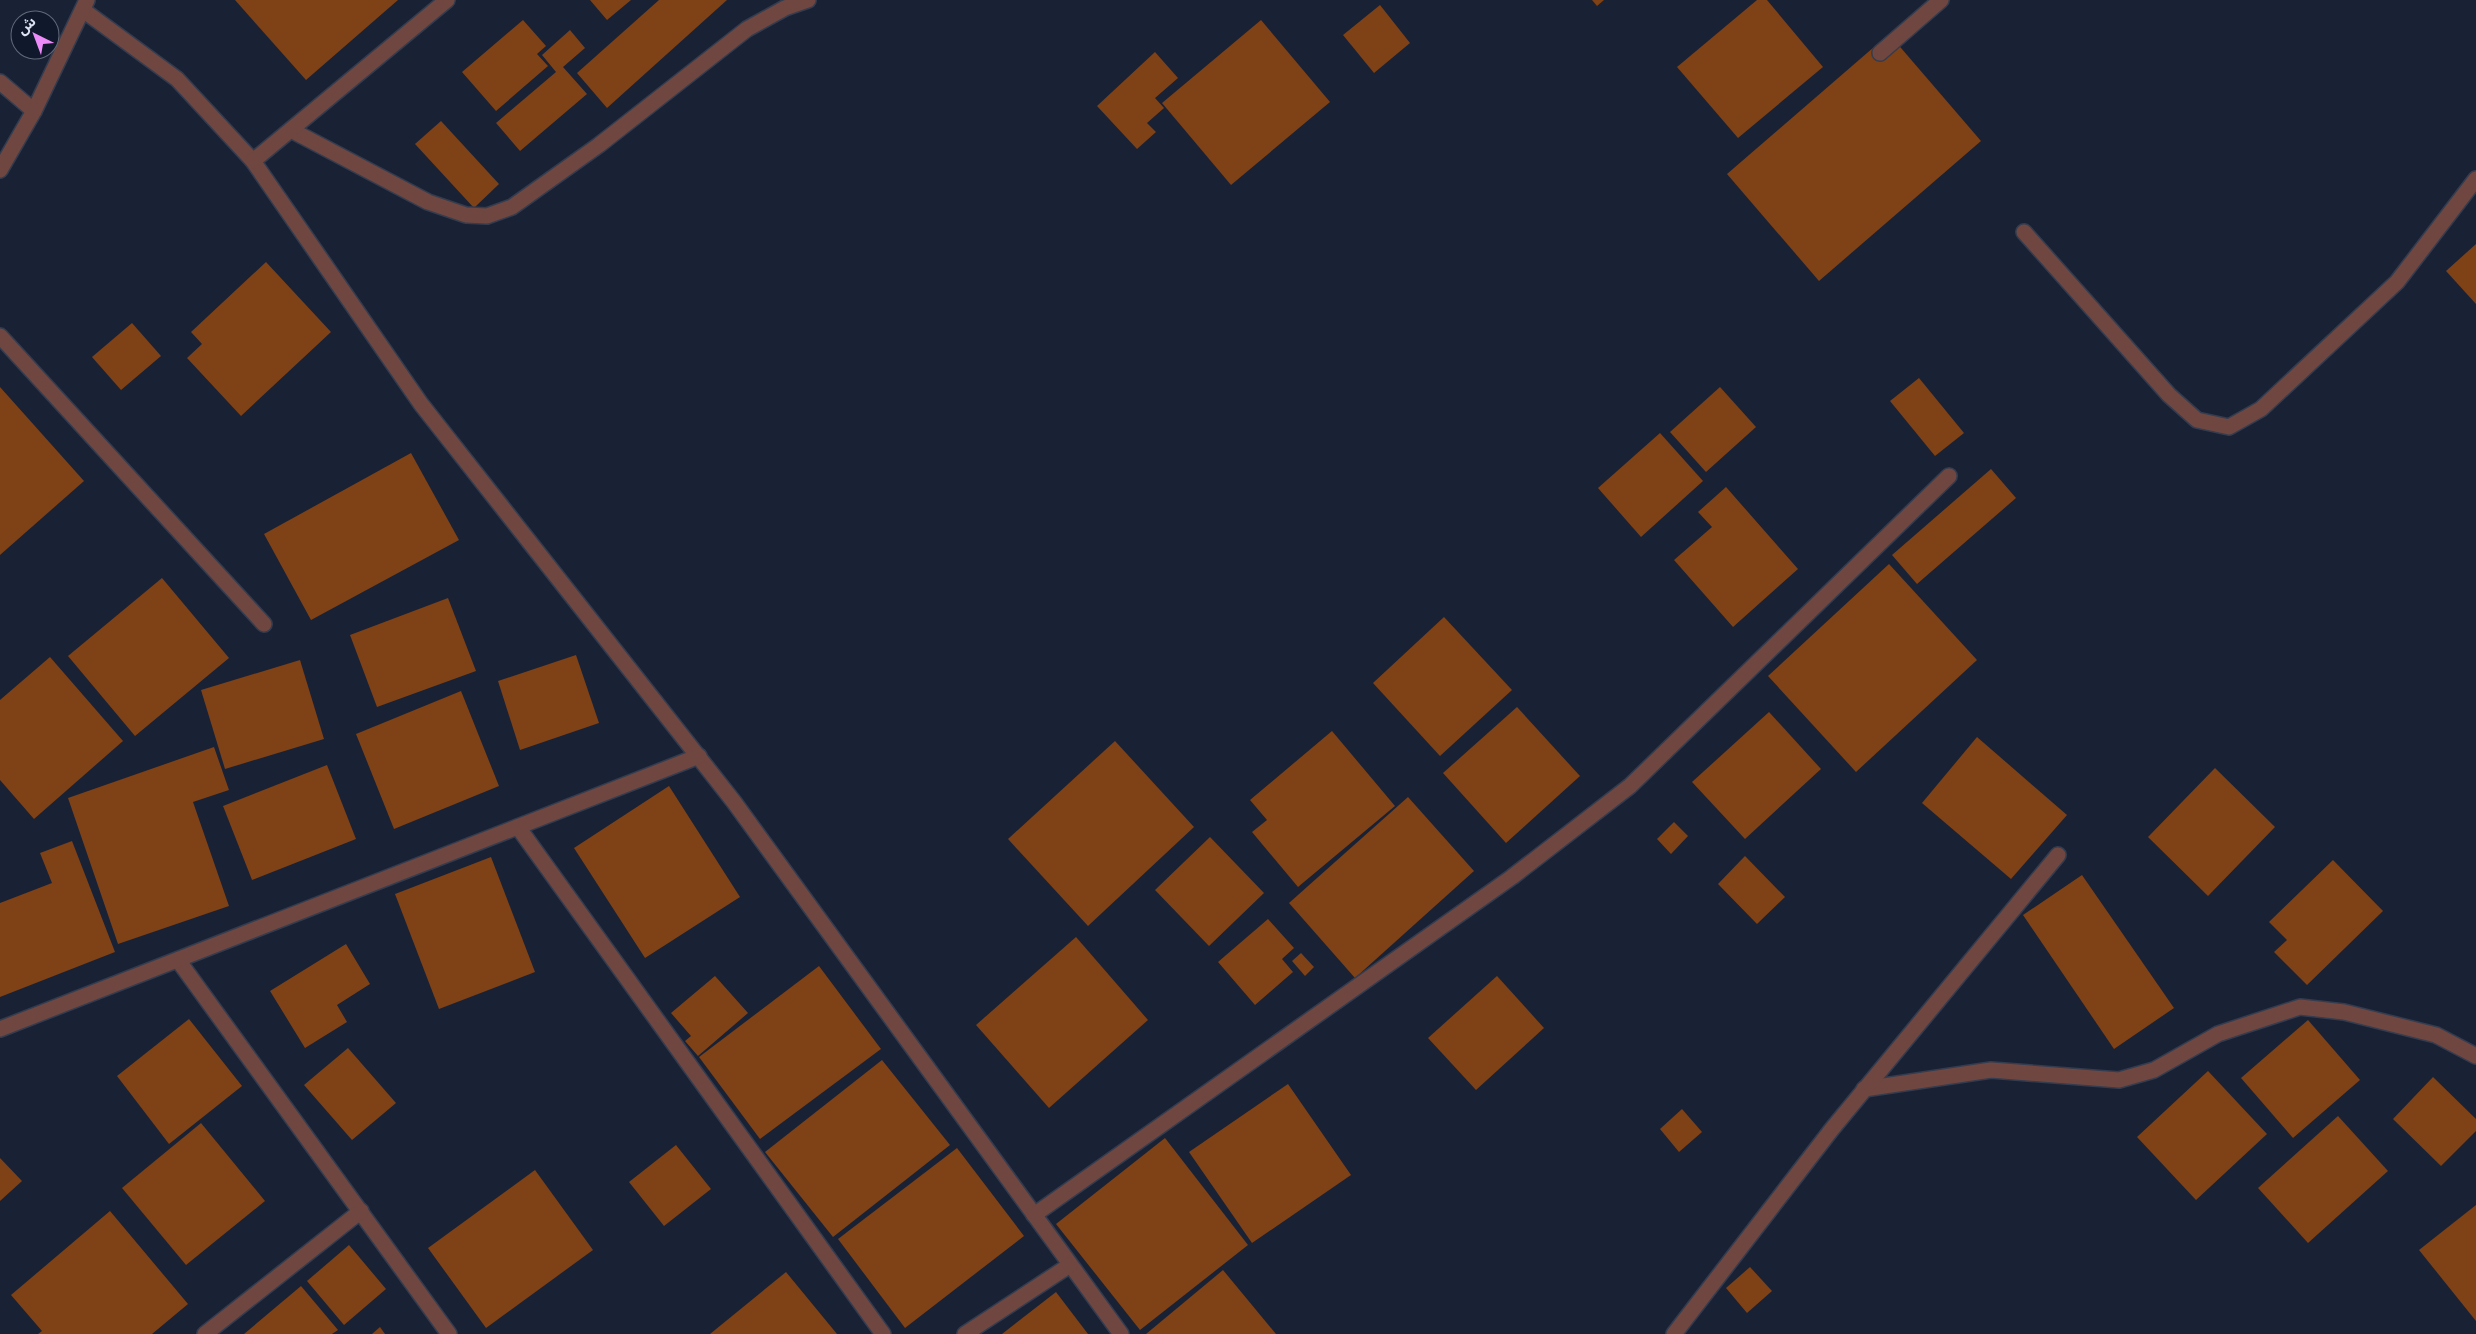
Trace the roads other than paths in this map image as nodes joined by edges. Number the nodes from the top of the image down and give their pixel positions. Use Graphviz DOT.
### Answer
graph roads {
  1 [pos="448,0"];
  2 [pos="808,0"];
  3 [pos="1940,0"];
  4 [pos="85,5"];
  5 [pos="1880,53"];
  6 [pos="0,82"];
  7 [pos="34,111"];
  8 [pos="291,130"];
  9 [pos="252,161"];
  10 [pos="0,170"];
  11 [pos="2476,179"];
  12 [pos="2024,232"];
  13 [pos="0,336"];
  14 [pos="1949,476"];
  15 [pos="264,624"];
  16 [pos="699,756"];
  17 [pos="518,827"];
  18 [pos="2058,855"];
  19 [pos="178,960"];
  20 [pos="0,1029"];
  21 [pos="2476,1056"];
  22 [pos="1864,1090"];
  23 [pos="360,1211"];
  24 [pos="1034,1215"];
  25 [pos="1070,1264"];
  26 [pos="205,1334"];
  27 [pos="449,1334"];
  28 [pos="883,1334"];
  29 [pos="965,1334"];
  30 [pos="1121,1334"];
  31 [pos="1674,1334"];
  1 -- 8 [label="street"];
  2 -- 8 [label="street"];
  3 -- 5 [label="street"];
  4 -- 7 [label="street"];
  4 -- 9 [label="street"];
  6 -- 7 [label="street"];
  7 -- 10 [label="street"];
  8 -- 9 [label="street"];
  9 -- 16 [label="street"];
  11 -- 12 [label="street"];
  13 -- 15 [label="street"];
  14 -- 24 [label="street"];
  16 -- 17 [label="street"];
  16 -- 24 [label="street"];
  17 -- 19 [label="street"];
  17 -- 28 [label="street"];
  18 -- 22 [label="street"];
  19 -- 20 [label="street"];
  19 -- 23 [label="street"];
  21 -- 22 [label="street"];
  22 -- 31 [label="street"];
  23 -- 26 [label="street"];
  23 -- 27 [label="street"];
  24 -- 25 [label="street"];
  25 -- 29 [label="street"];
  25 -- 30 [label="street"];
}
